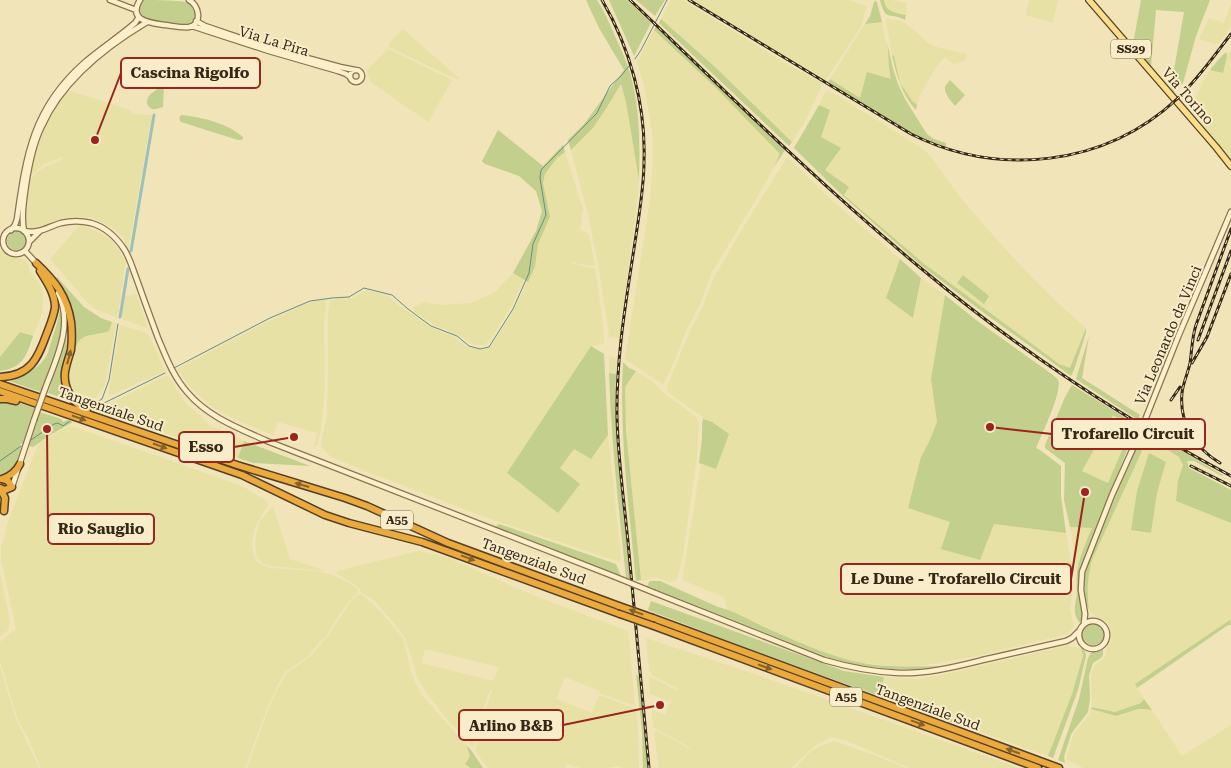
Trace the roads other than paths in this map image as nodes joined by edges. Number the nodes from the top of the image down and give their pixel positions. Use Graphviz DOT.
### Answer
graph roads {
  1 [pos="110,0"];
  2 [pos="140,0"];
  3 [pos="189,0"];
  4 [pos="1089,0"];
  5 [pos="136,10"];
  6 [pos="139,17"];
  7 [pos="196,21"];
  8 [pos="147,22"];
  9 [pos="192,26"];
  10 [pos="355,70"];
  11 [pos="350,77"];
  12 [pos="1230,164"];
  13 [pos="1231,212"];
  14 [pos="11,230"];
  15 [pos="24,231"];
  16 [pos="40,231"];
  17 [pos="29,242"];
  18 [pos="25,251"];
  19 [pos="36,263"];
  20 [pos="0,377"];
  21 [pos="0,384"];
  22 [pos="0,391"];
  23 [pos="0,399"];
  24 [pos="44,406"];
  25 [pos="106,420"];
  26 [pos="20,464"];
  27 [pos="1,479"];
  28 [pos="12,487"];
  29 [pos="0,488"];
  30 [pos="4,511"];
  31 [pos="1084,607"];
  32 [pos="1094,621"];
  33 [pos="1084,623"];
  34 [pos="1079,631"];
  35 [pos="1066,641"];
  36 [pos="1082,644"];
  37 [pos="1038,768"];
  38 [pos="1058,768"];
  1 -- 5 [label="street"];
  2 -- 5 [label="street"];
  3 -- 7 [label="street"];
  4 -- 12 [label="main road, Via Torino / SS29"];
  5 -- 6 [label="street"];
  6 -- 8 [label="street"];
  6 -- 14 [label="street"];
  7 -- 9 [label="street"];
  7 -- 10 [label="street, Via La Pira"];
  8 -- 9 [label="street, Via La Pira"];
  8 -- 15 [label="street"];
  9 -- 11 [label="street, Via La Pira"];
  10 -- 11 [label="street"];
  10 -- 11 [label="street"];
  13 -- 31 [label="street, Via Leonardo da Vinci, bridge"];
  14 -- 15 [label="street"];
  14 -- 18 [label="street"];
  15 -- 16 [label="street"];
  15 -- 17 [label="street"];
  16 -- 17 [label="street"];
  16 -- 35 [label="street, bridge"];
  17 -- 18 [label="street"];
  18 -- 19 [label="street"];
  19 -- 20 [label="highway"];
  25 -- 19 [label="highway, one-way"];
  19 -- 26 [label="street, bridge"];
  21 -- 25 [label="highway, Tangenziale Sud / A55"];
  22 -- 24 [label="highway, Tangenziale Sud / A55"];
  23 -- 24 [label="highway"];
  24 -- 37 [label="highway, Tangenziale Sud / A55, one-way, bridge"];
  38 -- 25 [label="highway, Tangenziale Sud / A55, one-way, bridge"];
  26 -- 27 [label="highway"];
  26 -- 28 [label="street"];
  27 -- 28 [label="highway"];
  28 -- 29 [label="highway"];
  29 -- 30 [label="highway"];
  31 -- 32 [label="street, Via Leonardo da Vinci"];
  31 -- 33 [label="street, Via Leonardo da Vinci"];
  32 -- 33 [label="street"];
  32 -- 36 [label="street"];
  33 -- 34 [label="street"];
  34 -- 35 [label="street"];
  34 -- 36 [label="street"];
  35 -- 36 [label="street"];
}
